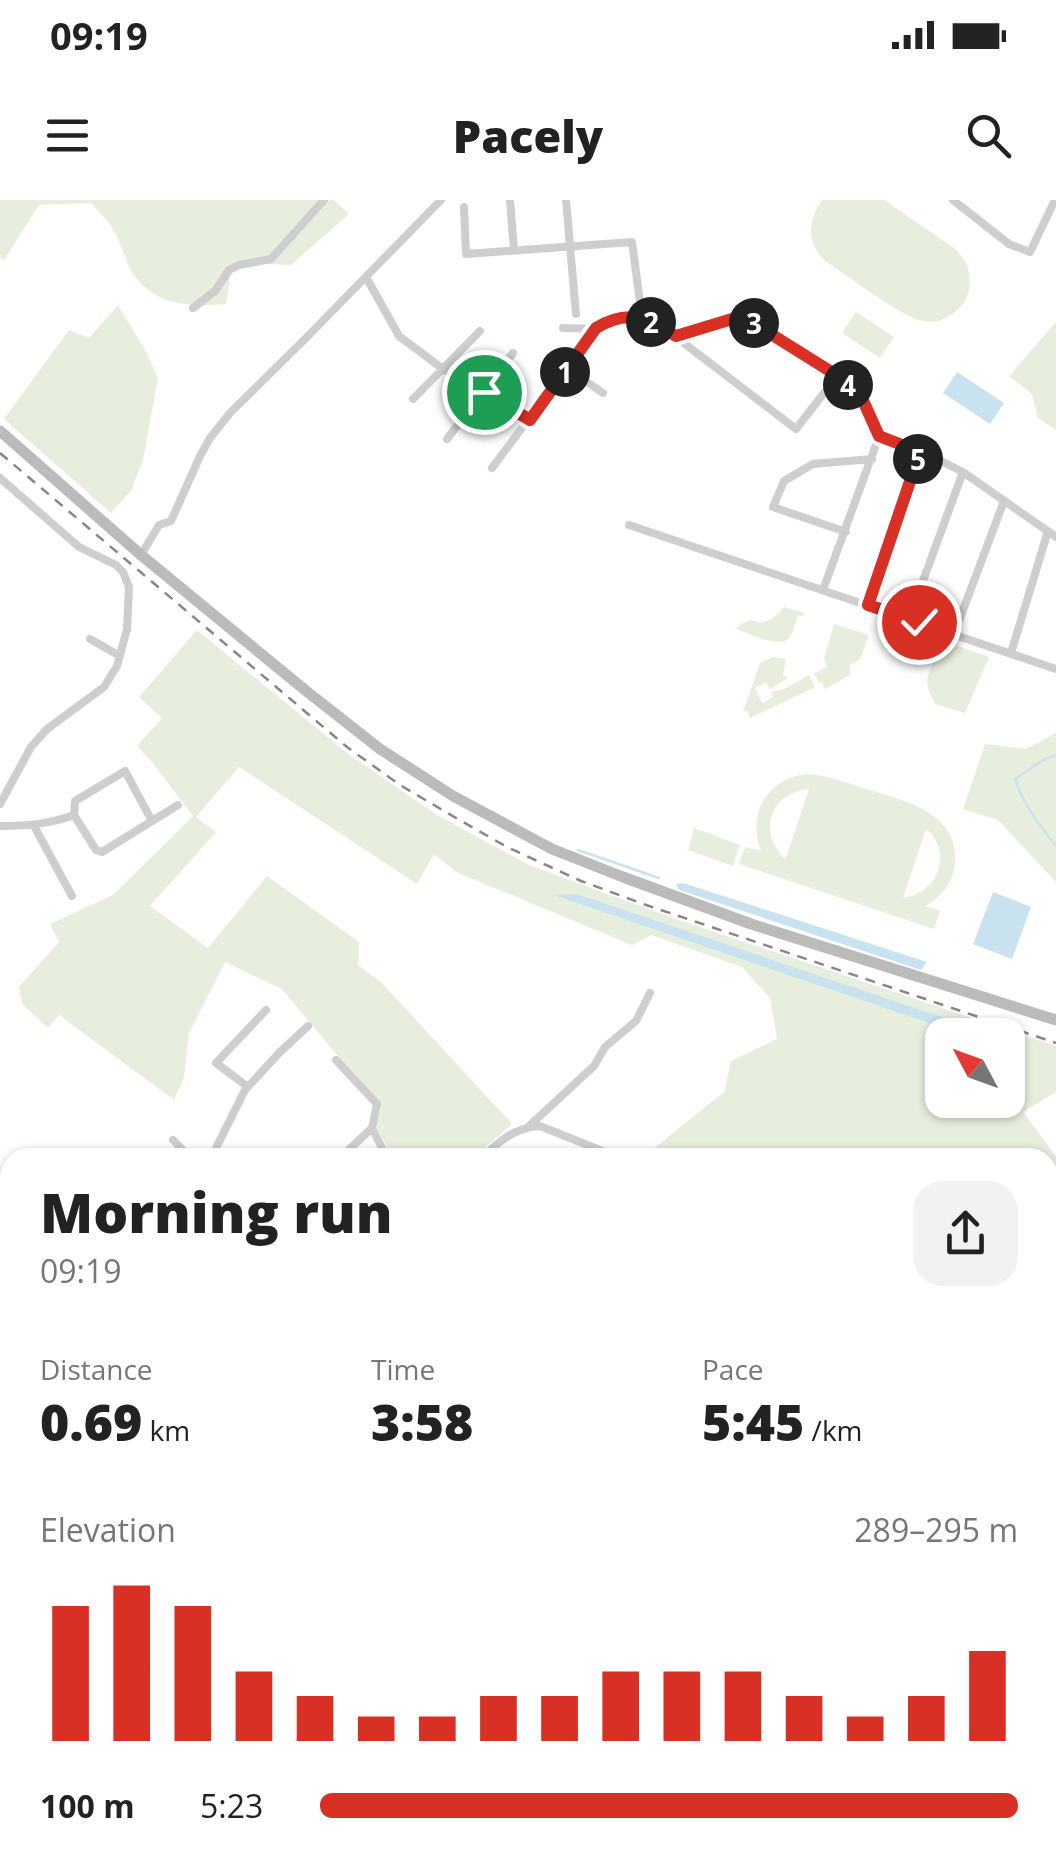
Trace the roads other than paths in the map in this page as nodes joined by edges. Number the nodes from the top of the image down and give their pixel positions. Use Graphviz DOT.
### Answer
graph roads {
  1 [pos="324,200"];
  2 [pos="441,200"];
  3 [pos="510,200"];
  4 [pos="566,200"];
  5 [pos="953,200"];
  6 [pos="978,200"];
  7 [pos="1055,200"];
  8 [pos="464,207"];
  9 [pos="969,211"];
  10 [pos="570,246"];
  11 [pos="514,250"];
  12 [pos="366,277"];
  13 [pos="194,308"];
  14 [pos="576,314"];
  15 [pos="642,317"];
  16 [pos="563,328"];
  17 [pos="596,328"];
  18 [pos="480,331"];
  19 [pos="676,336"];
  20 [pos="513,353"];
  21 [pos="444,369"];
  22 [pos="568,369"];
  23 [pos="838,376"];
  24 [pos="484,392"];
  25 [pos="603,394"];
  26 [pos="413,399"];
  27 [pos="530,420"];
  28 [pos="0,431"];
  29 [pos="879,436"];
  30 [pos="447,439"];
  31 [pos="920,452"];
  32 [pos="872,459"];
  33 [pos="492,468"];
  34 [pos="963,472"];
  35 [pos="0,478"];
  36 [pos="1004,501"];
  37 [pos="628,524"];
  38 [pos="846,532"];
  39 [pos="1052,534"];
  40 [pos="141,555"];
  41 [pos="824,590"];
  42 [pos="868,605"];
  43 [pos="909,619"];
  44 [pos="954,634"];
  45 [pos="90,639"];
  46 [pos="1010,654"];
  47 [pos="120,656"];
  48 [pos="1056,668"];
  49 [pos="0,804"];
  50 [pos="178,805"];
  51 [pos="74,815"];
  52 [pos="152,820"];
  53 [pos="0,826"];
  54 [pos="34,826"];
  55 [pos="72,896"];
  56 [pos="650,993"];
  57 [pos="266,1010"];
  58 [pos="1056,1020"];
  59 [pos="308,1026"];
  60 [pos="336,1060"];
  61 [pos="248,1087"];
  62 [pos="372,1128"];
  63 [pos="527,1128"];
  64 [pos="173,1140"];
  65 [pos="181,1148"];
  66 [pos="216,1148"];
  67 [pos="351,1148"];
  68 [pos="382,1148"];
  69 [pos="494,1148"];
  70 [pos="586,1148"];
  1 -- 13 [label="street"];
  2 -- 12 [label="street"];
  3 -- 11 [label="street"];
  4 -- 10 [label="street"];
  5 -- 9 [label="street"];
  6 -- 9 [label="street"];
  7 -- 9 [label="street"];
  8 -- 11 [label="street"];
  10 -- 11 [label="street"];
  10 -- 14 [label="street"];
  10 -- 15 [label="street"];
  12 -- 21 [label="street"];
  12 -- 40 [label="street"];
  15 -- 17 [label="street"];
  15 -- 19 [label="street"];
  16 -- 17 [label="street"];
  17 -- 22 [label="street"];
  18 -- 21 [label="street"];
  19 -- 23 [label="street"];
  19 -- 23 [label="street"];
  20 -- 24 [label="street"];
  21 -- 24 [label="street"];
  21 -- 26 [label="street"];
  22 -- 25 [label="street"];
  22 -- 27 [label="street"];
  23 -- 29 [label="street"];
  24 -- 27 [label="street"];
  24 -- 30 [label="street"];
  27 -- 33 [label="street"];
  28 -- 40 [label="main road"];
  29 -- 31 [label="street"];
  29 -- 32 [label="street"];
  31 -- 34 [label="street"];
  31 -- 42 [label="street"];
  32 -- 38 [label="street"];
  32 -- 38 [label="street"];
  34 -- 36 [label="street"];
  34 -- 43 [label="street"];
  35 -- 47 [label="street"];
  36 -- 39 [label="street"];
  36 -- 44 [label="street"];
  37 -- 41 [label="street"];
  38 -- 41 [label="street"];
  39 -- 46 [label="street"];
  40 -- 58 [label="main road"];
  41 -- 42 [label="street"];
  42 -- 43 [label="street"];
  43 -- 44 [label="street"];
  44 -- 46 [label="street"];
  45 -- 47 [label="street"];
  46 -- 48 [label="street"];
  47 -- 49 [label="street"];
  50 -- 52 [label="street"];
  51 -- 52 [label="street"];
  51 -- 52 [label="street"];
  51 -- 54 [label="street"];
  53 -- 54 [label="street"];
  54 -- 55 [label="street"];
  56 -- 63 [label="street"];
  57 -- 61 [label="street"];
  59 -- 61 [label="street"];
  60 -- 62 [label="street"];
  61 -- 66 [label="street"];
  62 -- 67 [label="street"];
  62 -- 68 [label="street"];
  63 -- 69 [label="street"];
  63 -- 70 [label="street"];
  64 -- 65 [label="street"];
}
